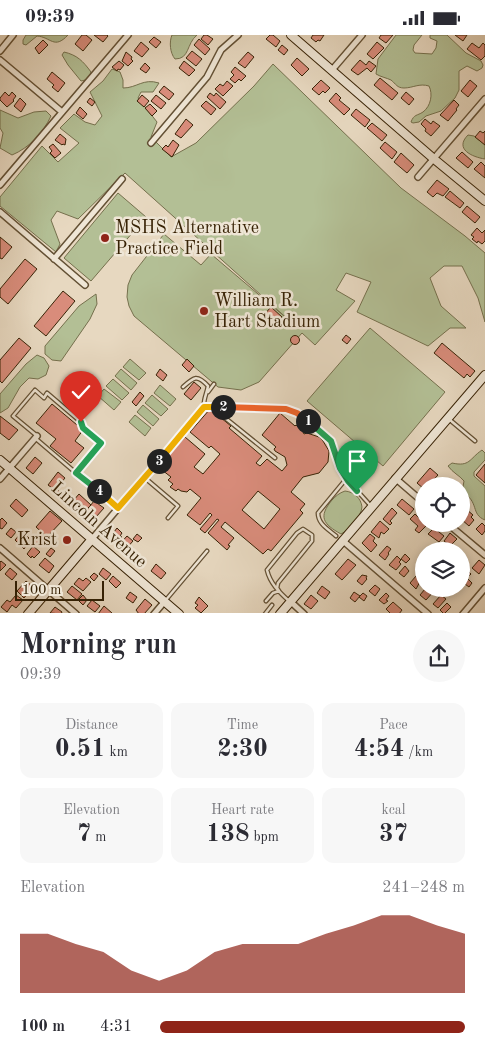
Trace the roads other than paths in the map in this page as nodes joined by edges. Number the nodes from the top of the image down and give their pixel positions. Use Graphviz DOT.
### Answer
graph roads {
  1 [pos="13,35"];
  2 [pos="128,35"];
  3 [pos="238,35"];
  4 [pos="291,35"];
  5 [pos="362,35"];
  6 [pos="0,51"];
  7 [pos="0,60"];
  8 [pos="332,70"];
  9 [pos="485,99"];
  10 [pos="62,112"];
  11 [pos="151,143"];
  12 [pos="434,159"];
  13 [pos="418,177"];
  14 [pos="122,179"];
  15 [pos="0,185"];
  16 [pos="485,201"];
  17 [pos="0,212"];
  18 [pos="54,259"];
  19 [pos="85,285"];
  20 [pos="485,375"];
  21 [pos="214,384"];
  22 [pos="183,387"];
  23 [pos="207,393"];
  24 [pos="204,407"];
  25 [pos="212,407"];
  26 [pos="245,408"];
  27 [pos="447,418"];
  28 [pos="36,437"];
  29 [pos="475,441"];
  30 [pos="275,458"];
  31 [pos="0,460"];
  32 [pos="10,468"];
  33 [pos="76,473"];
  34 [pos="145,478"];
  35 [pos="395,478"];
  36 [pos="0,479"];
  37 [pos="346,479"];
  38 [pos="415,495"];
  39 [pos="371,506"];
  40 [pos="118,508"];
  41 [pos="168,518"];
  42 [pos="458,532"];
  43 [pos="339,538"];
  44 [pos="92,539"];
  45 [pos="0,548"];
  46 [pos="207,551"];
  47 [pos="485,555"];
  48 [pos="485,588"];
  49 [pos="48,590"];
  50 [pos="279,591"];
  51 [pos="165,601"];
  52 [pos="266,601"];
  53 [pos="290,601"];
  54 [pos="272,605"];
  55 [pos="28,613"];
  56 [pos="76,613"];
  57 [pos="154,613"];
  58 [pos="179,613"];
  59 [pos="265,613"];
  60 [pos="280,613"];
  61 [pos="304,613"];
  62 [pos="428,613"];
  63 [pos="463,613"];
  1 -- 6 [label="street"];
  2 -- 10 [label="street"];
  3 -- 11 [label="street"];
  4 -- 8 [label="street"];
  5 -- 8 [label="street"];
  7 -- 10 [label="street"];
  8 -- 12 [label="street"];
  9 -- 12 [label="street"];
  10 -- 15 [label="street"];
  12 -- 13 [label="street"];
  12 -- 16 [label="street"];
  14 -- 18 [label="street"];
  17 -- 18 [label="street"];
  18 -- 19 [label="street"];
  20 -- 27 [label="street"];
  21 -- 23 [label="lane"];
  22 -- 23 [label="lane"];
  23 -- 24 [label="lane"];
  24 -- 25 [label="street"];
  24 -- 34 [label="street"];
  25 -- 26 [label="street"];
  25 -- 30 [label="lane"];
  26 -- 37 [label="lane"];
  27 -- 29 [label="lane"];
  27 -- 35 [label="street"];
  28 -- 32 [label="street"];
  28 -- 33 [label="lane"];
  28 -- 33 [label="lane"];
  31 -- 32 [label="street, Lincoln Avenue"];
  32 -- 36 [label="street"];
  32 -- 44 [label="street, Lincoln Avenue"];
  33 -- 40 [label="lane"];
  34 -- 40 [label="street"];
  34 -- 41 [label="lane"];
  35 -- 38 [label="street"];
  35 -- 39 [label="street"];
  37 -- 39 [label="lane"];
  37 -- 43 [label="lane"];
  39 -- 43 [label="street"];
  40 -- 44 [label="street"];
  42 -- 47 [label="street"];
  43 -- 53 [label="street"];
  43 -- 62 [label="street"];
  44 -- 49 [label="street"];
  44 -- 51 [label="street, Lincoln Avenue"];
  45 -- 49 [label="street"];
  46 -- 51 [label="lane"];
  48 -- 63 [label="street"];
  49 -- 55 [label="street"];
  49 -- 56 [label="street"];
  50 -- 50 [label="lane"];
  50 -- 52 [label="lane"];
  50 -- 53 [label="lane"];
  51 -- 57 [label="street"];
  51 -- 58 [label="street, Lincoln Avenue"];
  53 -- 60 [label="street"];
  53 -- 61 [label="street"];
  54 -- 59 [label="lane"];
}
